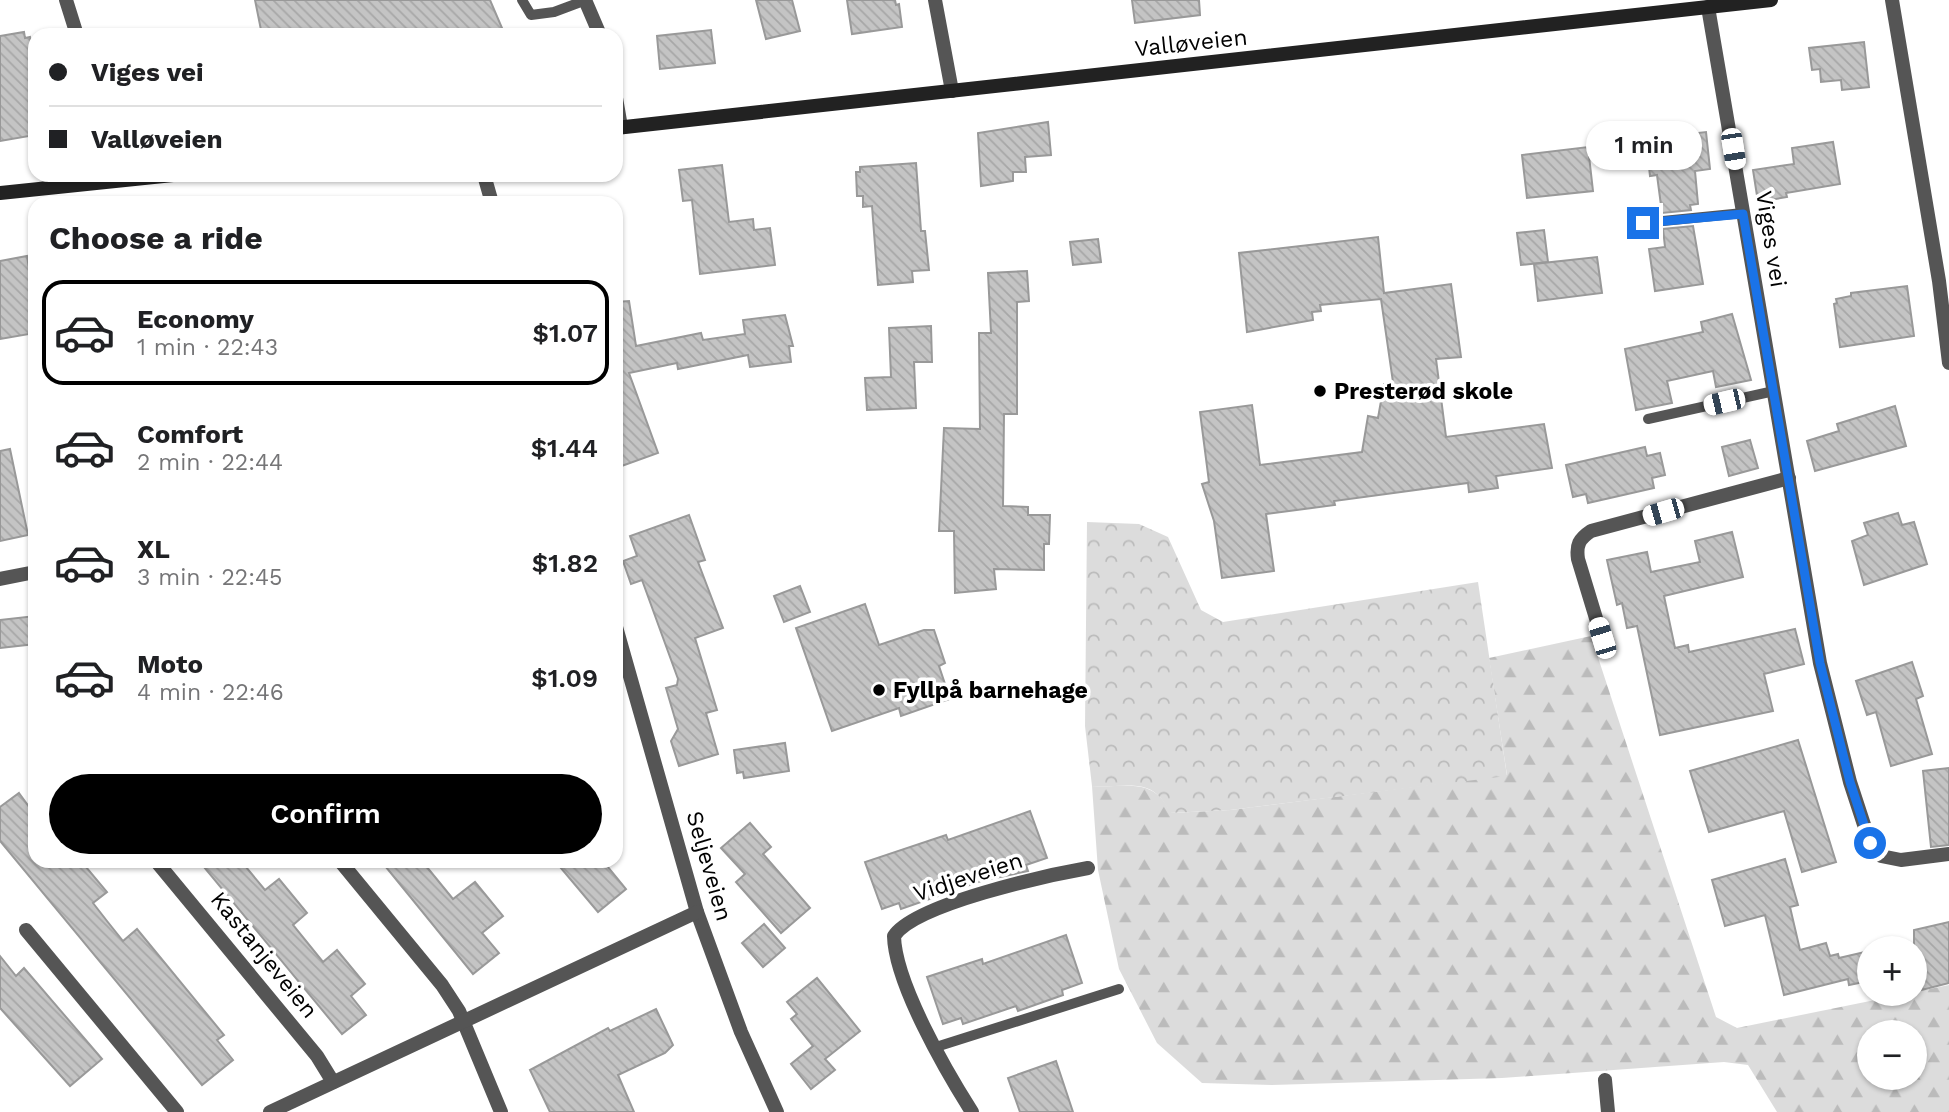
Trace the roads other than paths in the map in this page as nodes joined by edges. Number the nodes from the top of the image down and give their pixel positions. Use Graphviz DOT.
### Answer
graph roads {
  1 [pos="66,0"];
  2 [pos="522,0"];
  3 [pos="586,0"];
  4 [pos="935,0"];
  5 [pos="1771,0"];
  6 [pos="1892,0"];
  7 [pos="1708,7"];
  8 [pos="75,28"];
  9 [pos="597,28"];
  10 [pos="953,91"];
  11 [pos="623,127"];
  12 [pos="85,182"];
  13 [pos="0,193"];
  14 [pos="1743,214"];
  15 [pos="1643,223"];
  16 [pos="1949,363"];
  17 [pos="1774,391"];
  18 [pos="1648,419"];
  19 [pos="1789,478"];
  20 [pos="28,573"];
  21 [pos="0,579"];
  22 [pos="1602,638"];
  23 [pos="623,652"];
  24 [pos="1949,854"];
  25 [pos="162,868"];
  26 [pos="346,868"];
  27 [pos="1088,868"];
  28 [pos="697,912"];
  29 [pos="26,930"];
  30 [pos="1119,989"];
  31 [pos="463,1022"];
  32 [pos="936,1047"];
  33 [pos="1605,1080"];
  34 [pos="333,1082"];
  35 [pos="177,1112"];
  36 [pos="270,1112"];
  37 [pos="501,1112"];
  38 [pos="777,1112"];
  39 [pos="972,1112"];
  40 [pos="1608,1112"];
  1 -- 8 [label="street"];
  2 -- 3 [label="lane"];
  3 -- 9 [label="street"];
  4 -- 10 [label="street"];
  5 -- 7 [label="main road, Valløveien"];
  6 -- 16 [label="street"];
  7 -- 10 [label="main road, Valløveien"];
  7 -- 14 [label="street, Viges vei"];
  10 -- 11 [label="main road, Valløveien"];
  12 -- 13 [label="main road"];
  14 -- 15 [label="lane"];
  14 -- 17 [label="street, Viges vei"];
  17 -- 18 [label="lane"];
  17 -- 19 [label="street, Viges vei"];
  19 -- 22 [label="street"];
  19 -- 24 [label="street, Viges vei"];
  20 -- 21 [label="street"];
  23 -- 28 [label="street, Seljeveien"];
  25 -- 34 [label="street, Kastanjeveien"];
  26 -- 31 [label="street"];
  27 -- 32 [label="street, Vidjeveien"];
  28 -- 31 [label="street"];
  28 -- 38 [label="street, Seljeveien"];
  29 -- 35 [label="street"];
  30 -- 32 [label="lane"];
  31 -- 34 [label="street"];
  31 -- 37 [label="street"];
  32 -- 39 [label="street, Vidjeveien"];
  33 -- 40 [label="street"];
  34 -- 36 [label="street"];
}
